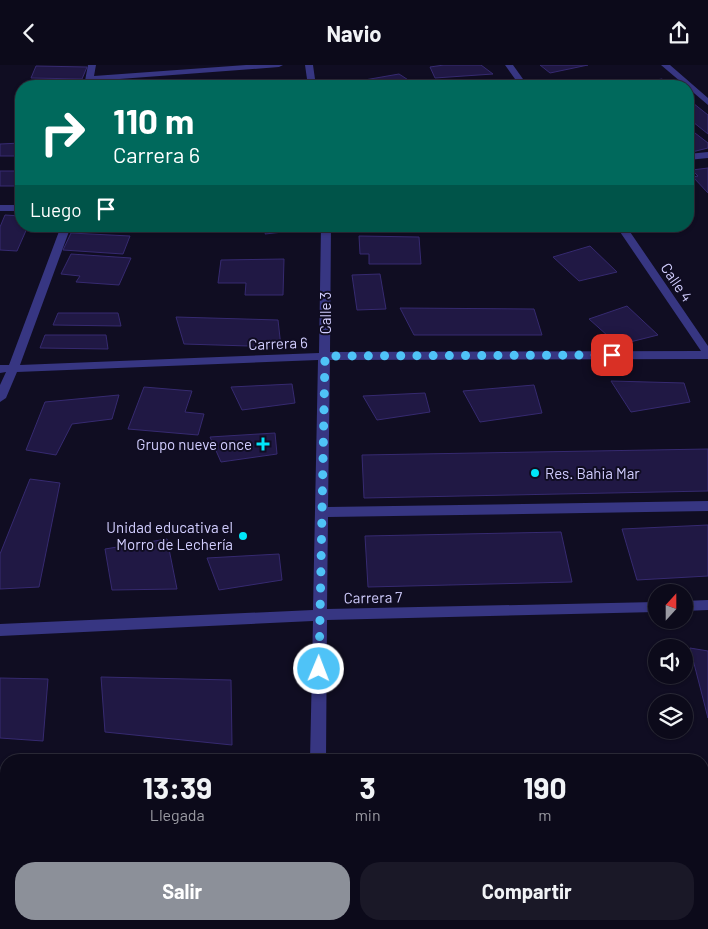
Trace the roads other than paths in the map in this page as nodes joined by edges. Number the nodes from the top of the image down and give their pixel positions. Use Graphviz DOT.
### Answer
graph roads {
  1 [pos="92,65"];
  2 [pos="279,65"];
  3 [pos="309,65"];
  4 [pos="509,65"];
  5 [pos="665,65"];
  6 [pos="89,80"];
  7 [pos="120,80"];
  8 [pos="311,80"];
  9 [pos="520,80"];
  10 [pos="682,80"];
  11 [pos="694,90"];
  12 [pos="708,102"];
  13 [pos="708,155"];
  14 [pos="694,156"];
  15 [pos="0,208"];
  16 [pos="15,208"];
  17 [pos="64,232"];
  18 [pos="326,232"];
  19 [pos="625,232"];
  20 [pos="708,355"];
  21 [pos="325,356"];
  22 [pos="0,369"];
  23 [pos="13,369"];
  24 [pos="0,398"];
  25 [pos="708,506"];
  26 [pos="322,512"];
  27 [pos="708,605"];
  28 [pos="693,606"];
  29 [pos="648,607"];
  30 [pos="320,615"];
  31 [pos="0,630"];
  32 [pos="318,754"];
  1 -- 6 [label="street"];
  2 -- 7 [label="street"];
  3 -- 8 [label="street"];
  4 -- 9 [label="street"];
  5 -- 10 [label="street"];
  11 -- 12 [label="street"];
  13 -- 14 [label="street"];
  15 -- 16 [label="street"];
  17 -- 23 [label="street"];
  18 -- 21 [label="street, Calle 3"];
  19 -- 20 [label="street, Calle 4"];
  20 -- 21 [label="street, Carrera 6"];
  21 -- 23 [label="street, Carrera 6"];
  21 -- 26 [label="street, Calle 3"];
  22 -- 23 [label="street, Carrera 6"];
  23 -- 24 [label="street"];
  25 -- 26 [label="street"];
  26 -- 30 [label="street, Calle 3"];
  27 -- 28 [label="street"];
  29 -- 30 [label="street, Carrera 7"];
  30 -- 31 [label="street, Carrera 7"];
  30 -- 32 [label="street, Calle 3"];
}
